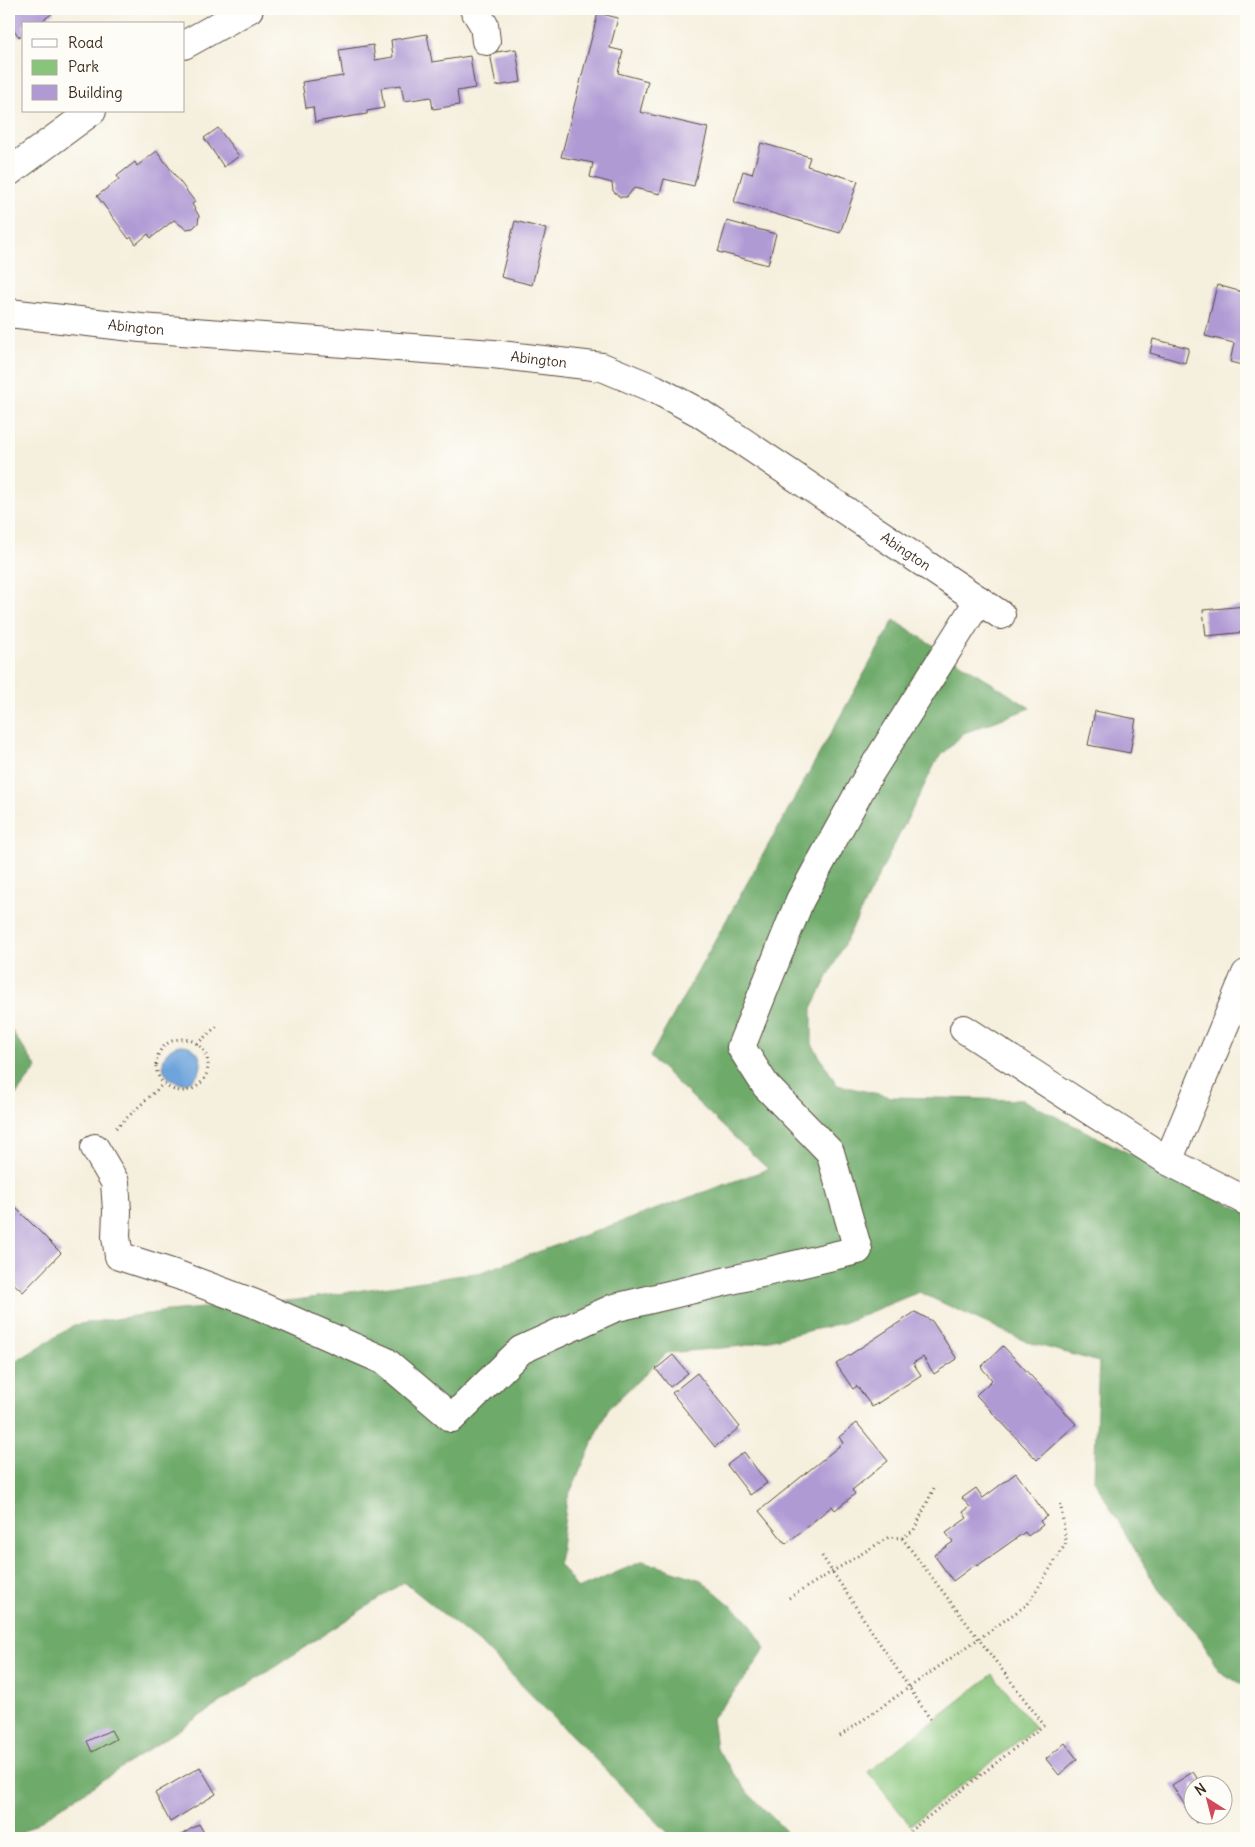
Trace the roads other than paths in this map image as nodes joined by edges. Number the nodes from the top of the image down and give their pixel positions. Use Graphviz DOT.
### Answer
graph roads {
  1 [pos="249,9"];
  2 [pos="474,9"];
  3 [pos="486,41"];
  4 [pos="185,44"];
  5 [pos="91,112"];
  6 [pos="9,172"];
  7 [pos="9,313"];
  8 [pos="1246,974"];
  9 [pos="964,1029"];
  10 [pos="95,1148"];
  11 [pos="1168,1161"];
  12 [pos="1246,1201"];
  1 -- 4 [label="street"];
  2 -- 3 [label="street"];
  5 -- 6 [label="street"];
  7 -- 10 [label="street, Abington"];
  8 -- 11 [label="street"];
  9 -- 11 [label="street"];
  11 -- 12 [label="street"];
}
